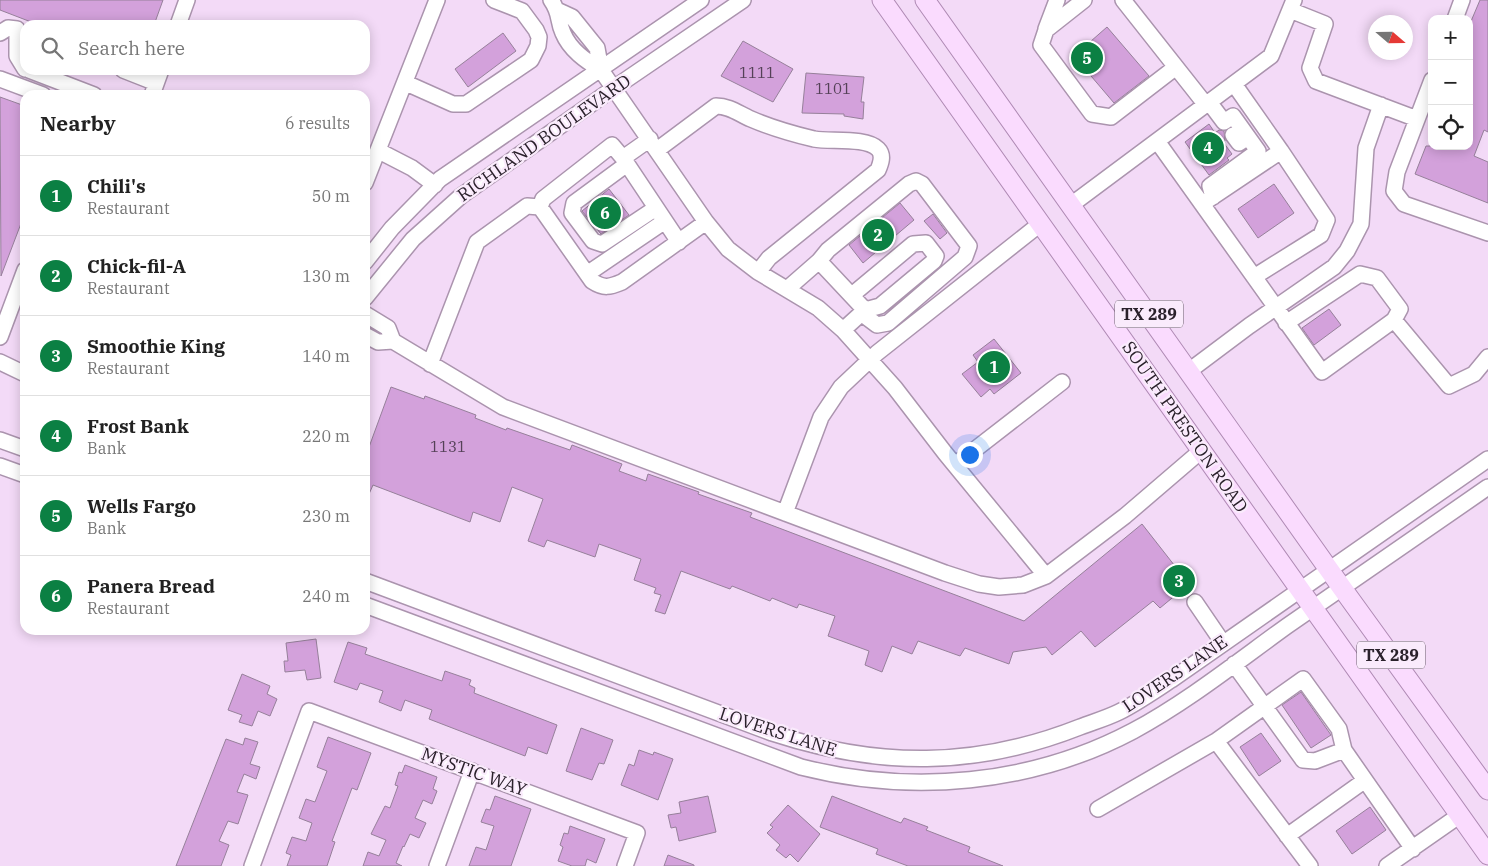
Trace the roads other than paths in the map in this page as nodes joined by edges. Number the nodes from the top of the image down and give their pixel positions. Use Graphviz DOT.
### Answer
graph roads {
  1 [pos="187,0"];
  2 [pos="438,0"];
  3 [pos="494,0"];
  4 [pos="701,0"];
  5 [pos="743,0"];
  6 [pos="882,0"];
  7 [pos="926,0"];
  8 [pos="1057,0"];
  9 [pos="1084,0"];
  10 [pos="1123,0"];
  11 [pos="1462,0"];
  12 [pos="555,5"];
  13 [pos="1292,5"];
  14 [pos="1456,15"];
  15 [pos="180,20"];
  16 [pos="1046,30"];
  17 [pos="20,31"];
  18 [pos="0,33"];
  19 [pos="20,37"];
  20 [pos="20,61"];
  21 [pos="1176,67"];
  22 [pos="602,70"];
  23 [pos="42,75"];
  24 [pos="136,75"];
  25 [pos="0,79"];
  26 [pos="156,83"];
  27 [pos="406,83"];
  28 [pos="1234,84"];
  29 [pos="614,88"];
  30 [pos="30,90"];
  31 [pos="81,90"];
  32 [pos="1428,90"];
  33 [pos="1207,104"];
  34 [pos="1381,105"];
  35 [pos="1417,119"];
  36 [pos="1157,141"];
  37 [pos="654,144"];
  38 [pos="378,151"];
  39 [pos="1281,152"];
  40 [pos="625,161"];
  41 [pos="370,171"];
  42 [pos="435,185"];
  43 [pos="1208,201"];
  44 [pos="1071,205"];
  45 [pos="540,208"];
  46 [pos="656,208"];
  47 [pos="665,221"];
  48 [pos="706,222"];
  49 [pos="1040,224"];
  50 [pos="1488,233"];
  51 [pos="679,242"];
  52 [pos="370,256"];
  53 [pos="819,261"];
  54 [pos="758,272"];
  55 [pos="587,274"];
  56 [pos="1254,277"];
  57 [pos="787,289"];
  58 [pos="370,292"];
  59 [pos="852,295"];
  60 [pos="20,296"];
  61 [pos="1275,308"];
  62 [pos="863,312"];
  63 [pos="370,317"];
  64 [pos="1394,320"];
  65 [pos="1286,323"];
  66 [pos="844,330"];
  67 [pos="0,337"];
  68 [pos="370,338"];
  69 [pos="393,341"];
  70 [pos="1488,357"];
  71 [pos="870,359"];
  72 [pos="0,362"];
  73 [pos="430,364"];
  74 [pos="1189,371"];
  75 [pos="20,372"];
  76 [pos="1062,382"];
  77 [pos="0,440"];
  78 [pos="20,447"];
  79 [pos="1202,450"];
  80 [pos="1488,458"];
  81 [pos="0,466"];
  82 [pos="955,466"];
  83 [pos="20,473"];
  84 [pos="1488,487"];
  85 [pos="785,513"];
  86 [pos="1329,569"];
  87 [pos="1046,576"];
  88 [pos="370,583"];
  89 [pos="1342,588"];
  90 [pos="1300,589"];
  91 [pos="1195,602"];
  92 [pos="370,607"];
  93 [pos="1314,607"];
  94 [pos="1223,643"];
  95 [pos="1234,664"];
  96 [pos="1263,706"];
  97 [pos="1216,741"];
  98 [pos="1344,750"];
  99 [pos="472,771"];
  100 [pos="1364,781"];
  101 [pos="1488,790"];
  102 [pos="1098,809"];
  103 [pos="1460,815"];
  104 [pos="1287,836"];
  105 [pos="1412,848"];
  106 [pos="1488,855"];
  107 [pos="252,866"];
  108 [pos="437,866"];
  109 [pos="625,866"];
  110 [pos="1310,866"];
  111 [pos="1388,866"];
  1 -- 15 [label="street"];
  2 -- 27 [label="street"];
  3 -- 27 [label="street"];
  4 -- 22 [label="street, RICHLAND BOULEVARD"];
  5 -- 29 [label="street, RICHLAND BOULEVARD"];
  6 -- 49 [label="main road, SOUTH PRESTON ROAD / TX 289"];
  7 -- 44 [label="main road, SOUTH PRESTON ROAD / TX 289"];
  8 -- 16 [label="street"];
  9 -- 16 [label="street"];
  10 -- 21 [label="street"];
  11 -- 14 [label="street"];
  12 -- 22 [label="street"];
  13 -- 28 [label="street"];
  13 -- 34 [label="street"];
  16 -- 21 [label="street"];
  17 -- 18 [label="street"];
  19 -- 20 [label="street"];
  21 -- 33 [label="street"];
  22 -- 29 [label="street"];
  22 -- 42 [label="street, RICHLAND BOULEVARD"];
  23 -- 31 [label="street"];
  24 -- 26 [label="street"];
  25 -- 30 [label="street"];
  27 -- 38 [label="street"];
  28 -- 33 [label="street"];
  28 -- 39 [label="street"];
  29 -- 37 [label="street"];
  29 -- 58 [label="street, RICHLAND BOULEVARD"];
  32 -- 35 [label="street"];
  33 -- 36 [label="street"];
  33 -- 43 [label="street"];
  34 -- 35 [label="street"];
  34 -- 61 [label="street"];
  35 -- 50 [label="street"];
  36 -- 43 [label="street"];
  36 -- 44 [label="street"];
  37 -- 40 [label="street"];
  37 -- 48 [label="street"];
  37 -- 54 [label="street"];
  38 -- 41 [label="street"];
  38 -- 42 [label="street"];
  39 -- 43 [label="street"];
  39 -- 56 [label="street"];
  40 -- 45 [label="street"];
  40 -- 46 [label="street"];
  40 -- 46 [label="street"];
  42 -- 52 [label="street, RICHLAND BOULEVARD"];
  43 -- 56 [label="street"];
  44 -- 74 [label="main road, SOUTH PRESTON ROAD / TX 289"];
  45 -- 55 [label="street"];
  45 -- 73 [label="street"];
  46 -- 47 [label="street"];
  47 -- 51 [label="street"];
  47 -- 55 [label="street"];
  48 -- 51 [label="street"];
  48 -- 54 [label="street"];
  49 -- 71 [label="street"];
  49 -- 79 [label="main road, SOUTH PRESTON ROAD / TX 289"];
  51 -- 55 [label="street"];
  53 -- 57 [label="street"];
  53 -- 59 [label="street"];
  53 -- 62 [label="street"];
  54 -- 57 [label="street"];
  56 -- 61 [label="street"];
  57 -- 66 [label="street"];
  59 -- 62 [label="street"];
  59 -- 62 [label="street"];
  60 -- 67 [label="street"];
  61 -- 65 [label="street"];
  61 -- 74 [label="street"];
  62 -- 66 [label="street"];
  63 -- 69 [label="street"];
  64 -- 65 [label="street"];
  64 -- 65 [label="street"];
  64 -- 70 [label="street"];
  66 -- 71 [label="street"];
  68 -- 69 [label="street"];
  69 -- 73 [label="street"];
  71 -- 82 [label="street"];
  71 -- 85 [label="street"];
  72 -- 75 [label="street"];
  73 -- 85 [label="street"];
  74 -- 86 [label="main road, SOUTH PRESTON ROAD / TX 289"];
  76 -- 82 [label="street"];
  77 -- 78 [label="street"];
  79 -- 87 [label="street"];
  79 -- 90 [label="main road, SOUTH PRESTON ROAD / TX 289"];
  80 -- 86 [label="street, LOVERS LANE"];
  81 -- 83 [label="street"];
  82 -- 87 [label="street"];
  84 -- 89 [label="street, LOVERS LANE"];
  85 -- 87 [label="street"];
  86 -- 89 [label="main road, SOUTH PRESTON ROAD / TX 289"];
  86 -- 90 [label="street, LOVERS LANE"];
  88 -- 94 [label="street, LOVERS LANE"];
  89 -- 93 [label="street, LOVERS LANE"];
  89 -- 101 [label="main road, SOUTH PRESTON ROAD / TX 289"];
  90 -- 93 [label="main road, SOUTH PRESTON ROAD / TX 289"];
  90 -- 94 [label="street, LOVERS LANE"];
  91 -- 94 [label="street"];
  92 -- 95 [label="street, LOVERS LANE"];
  93 -- 95 [label="street, LOVERS LANE"];
  93 -- 103 [label="main road, SOUTH PRESTON ROAD / TX 289"];
  95 -- 96 [label="street"];
  96 -- 97 [label="street"];
  96 -- 98 [label="street"];
  96 -- 98 [label="street"];
  97 -- 102 [label="street"];
  97 -- 104 [label="street"];
  98 -- 100 [label="street"];
  99 -- 107 [label="street, MYSTIC WAY"];
  99 -- 108 [label="street"];
  99 -- 109 [label="street, MYSTIC WAY"];
  100 -- 104 [label="street"];
  100 -- 105 [label="street"];
  103 -- 105 [label="street"];
  103 -- 106 [label="main road, SOUTH PRESTON ROAD / TX 289"];
  104 -- 110 [label="street"];
  105 -- 111 [label="street"];
}
